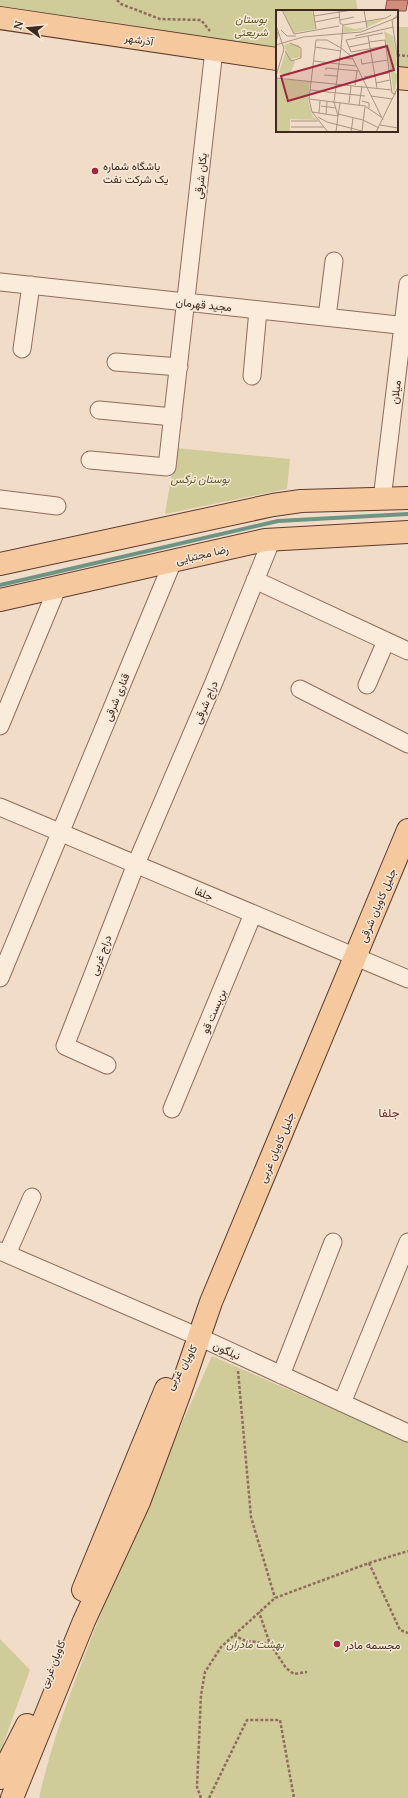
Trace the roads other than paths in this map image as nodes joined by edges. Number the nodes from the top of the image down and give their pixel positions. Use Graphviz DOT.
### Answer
graph roads {
  1 [pos="0,18"];
  2 [pos="214,42"];
  3 [pos="276,59"];
  4 [pos="398,78"];
  5 [pos="408,79"];
  6 [pos="334,261"];
  7 [pos="0,282"];
  8 [pos="408,284"];
  9 [pos="31,285"];
  10 [pos="186,302"];
  11 [pos="258,310"];
  12 [pos="327,317"];
  13 [pos="406,326"];
  14 [pos="22,349"];
  15 [pos="116,362"];
  16 [pos="179,367"];
  17 [pos="252,376"];
  18 [pos="99,410"];
  19 [pos="173,417"];
  20 [pos="90,460"];
  21 [pos="408,498"];
  22 [pos="0,499"];
  23 [pos="382,499"];
  24 [pos="57,506"];
  25 [pos="408,532"];
  26 [pos="272,539"];
  27 [pos="173,561"];
  28 [pos="0,564"];
  29 [pos="255,580"];
  30 [pos="58,586"];
  31 [pos="0,600"];
  32 [pos="386,641"];
  33 [pos="408,651"];
  34 [pos="367,685"];
  35 [pos="300,689"];
  36 [pos="0,726"];
  37 [pos="408,744"];
  38 [pos="0,807"];
  39 [pos="408,830"];
  40 [pos="60,832"];
  41 [pos="136,864"];
  42 [pos="253,914"];
  43 [pos="355,957"];
  44 [pos="0,978"];
  45 [pos="408,979"];
  46 [pos="107,1065"];
  47 [pos="172,1109"];
  48 [pos="32,1197"];
  49 [pos="333,1242"];
  50 [pos="408,1242"];
  51 [pos="4,1252"];
  52 [pos="199,1337"];
  53 [pos="281,1375"];
  54 [pos="342,1402"];
  55 [pos="408,1432"];
  56 [pos="36,1721"];
  57 [pos="0,1778"];
  58 [pos="12,1798"];
  1 -- 2 [label="main road, آذرشهر"];
  2 -- 3 [label="main road, آذرشهر"];
  2 -- 10 [label="street, یکان شرقی"];
  4 -- 5 [label="main road"];
  6 -- 12 [label="street"];
  7 -- 9 [label="street, مجید قهرمان"];
  8 -- 13 [label="street, میلان"];
  9 -- 10 [label="street, مجید قهرمان"];
  9 -- 14 [label="street"];
  10 -- 11 [label="street, مجید قهرمان"];
  10 -- 16 [label="street, یکان شرقی"];
  11 -- 12 [label="street, مجید قهرمان"];
  11 -- 17 [label="street"];
  12 -- 13 [label="street, مجید قهرمان"];
  13 -- 23 [label="street, میلان"];
  15 -- 16 [label="street"];
  16 -- 19 [label="street, یکان شرقی"];
  18 -- 19 [label="street"];
  19 -- 20 [label="street, یکان شرقی"];
  21 -- 23 [label="main road"];
  22 -- 24 [label="street"];
  23 -- 28 [label="main road"];
  25 -- 26 [label="main road, رضا مجتبایی"];
  26 -- 27 [label="main road, رضا مجتبایی"];
  26 -- 29 [label="street, دراج شرقی"];
  27 -- 30 [label="main road, رضا مجتبایی"];
  27 -- 40 [label="street, قناری شرقی"];
  29 -- 32 [label="street"];
  29 -- 41 [label="street, دراج شرقی"];
  30 -- 31 [label="main road, رضا مجتبایی"];
  30 -- 36 [label="street"];
  32 -- 33 [label="street"];
  32 -- 34 [label="street"];
  35 -- 37 [label="street"];
  38 -- 40 [label="street, جلفا"];
  39 -- 43 [label="main road, جلیل کاویان شرقی"];
  40 -- 41 [label="street, جلفا"];
  40 -- 44 [label="street, قناری شرقی"];
  41 -- 42 [label="street, جلفا"];
  41 -- 46 [label="street, دراج غربی"];
  42 -- 43 [label="street, جلفا"];
  42 -- 47 [label="street, بن‌بست قو"];
  43 -- 45 [label="street, جلفا"];
  43 -- 52 [label="main road, جلیل کاویان غربی"];
  48 -- 51 [label="street"];
  49 -- 53 [label="street"];
  50 -- 54 [label="street"];
  51 -- 52 [label="street, نیلگون"];
  52 -- 53 [label="street, نیلگون"];
  52 -- 56 [label="main road, کاویان غربی"];
  53 -- 54 [label="street, نیلگون"];
  54 -- 55 [label="street, نیلگون"];
  56 -- 57 [label="main road"];
  56 -- 58 [label="main road"];
}
